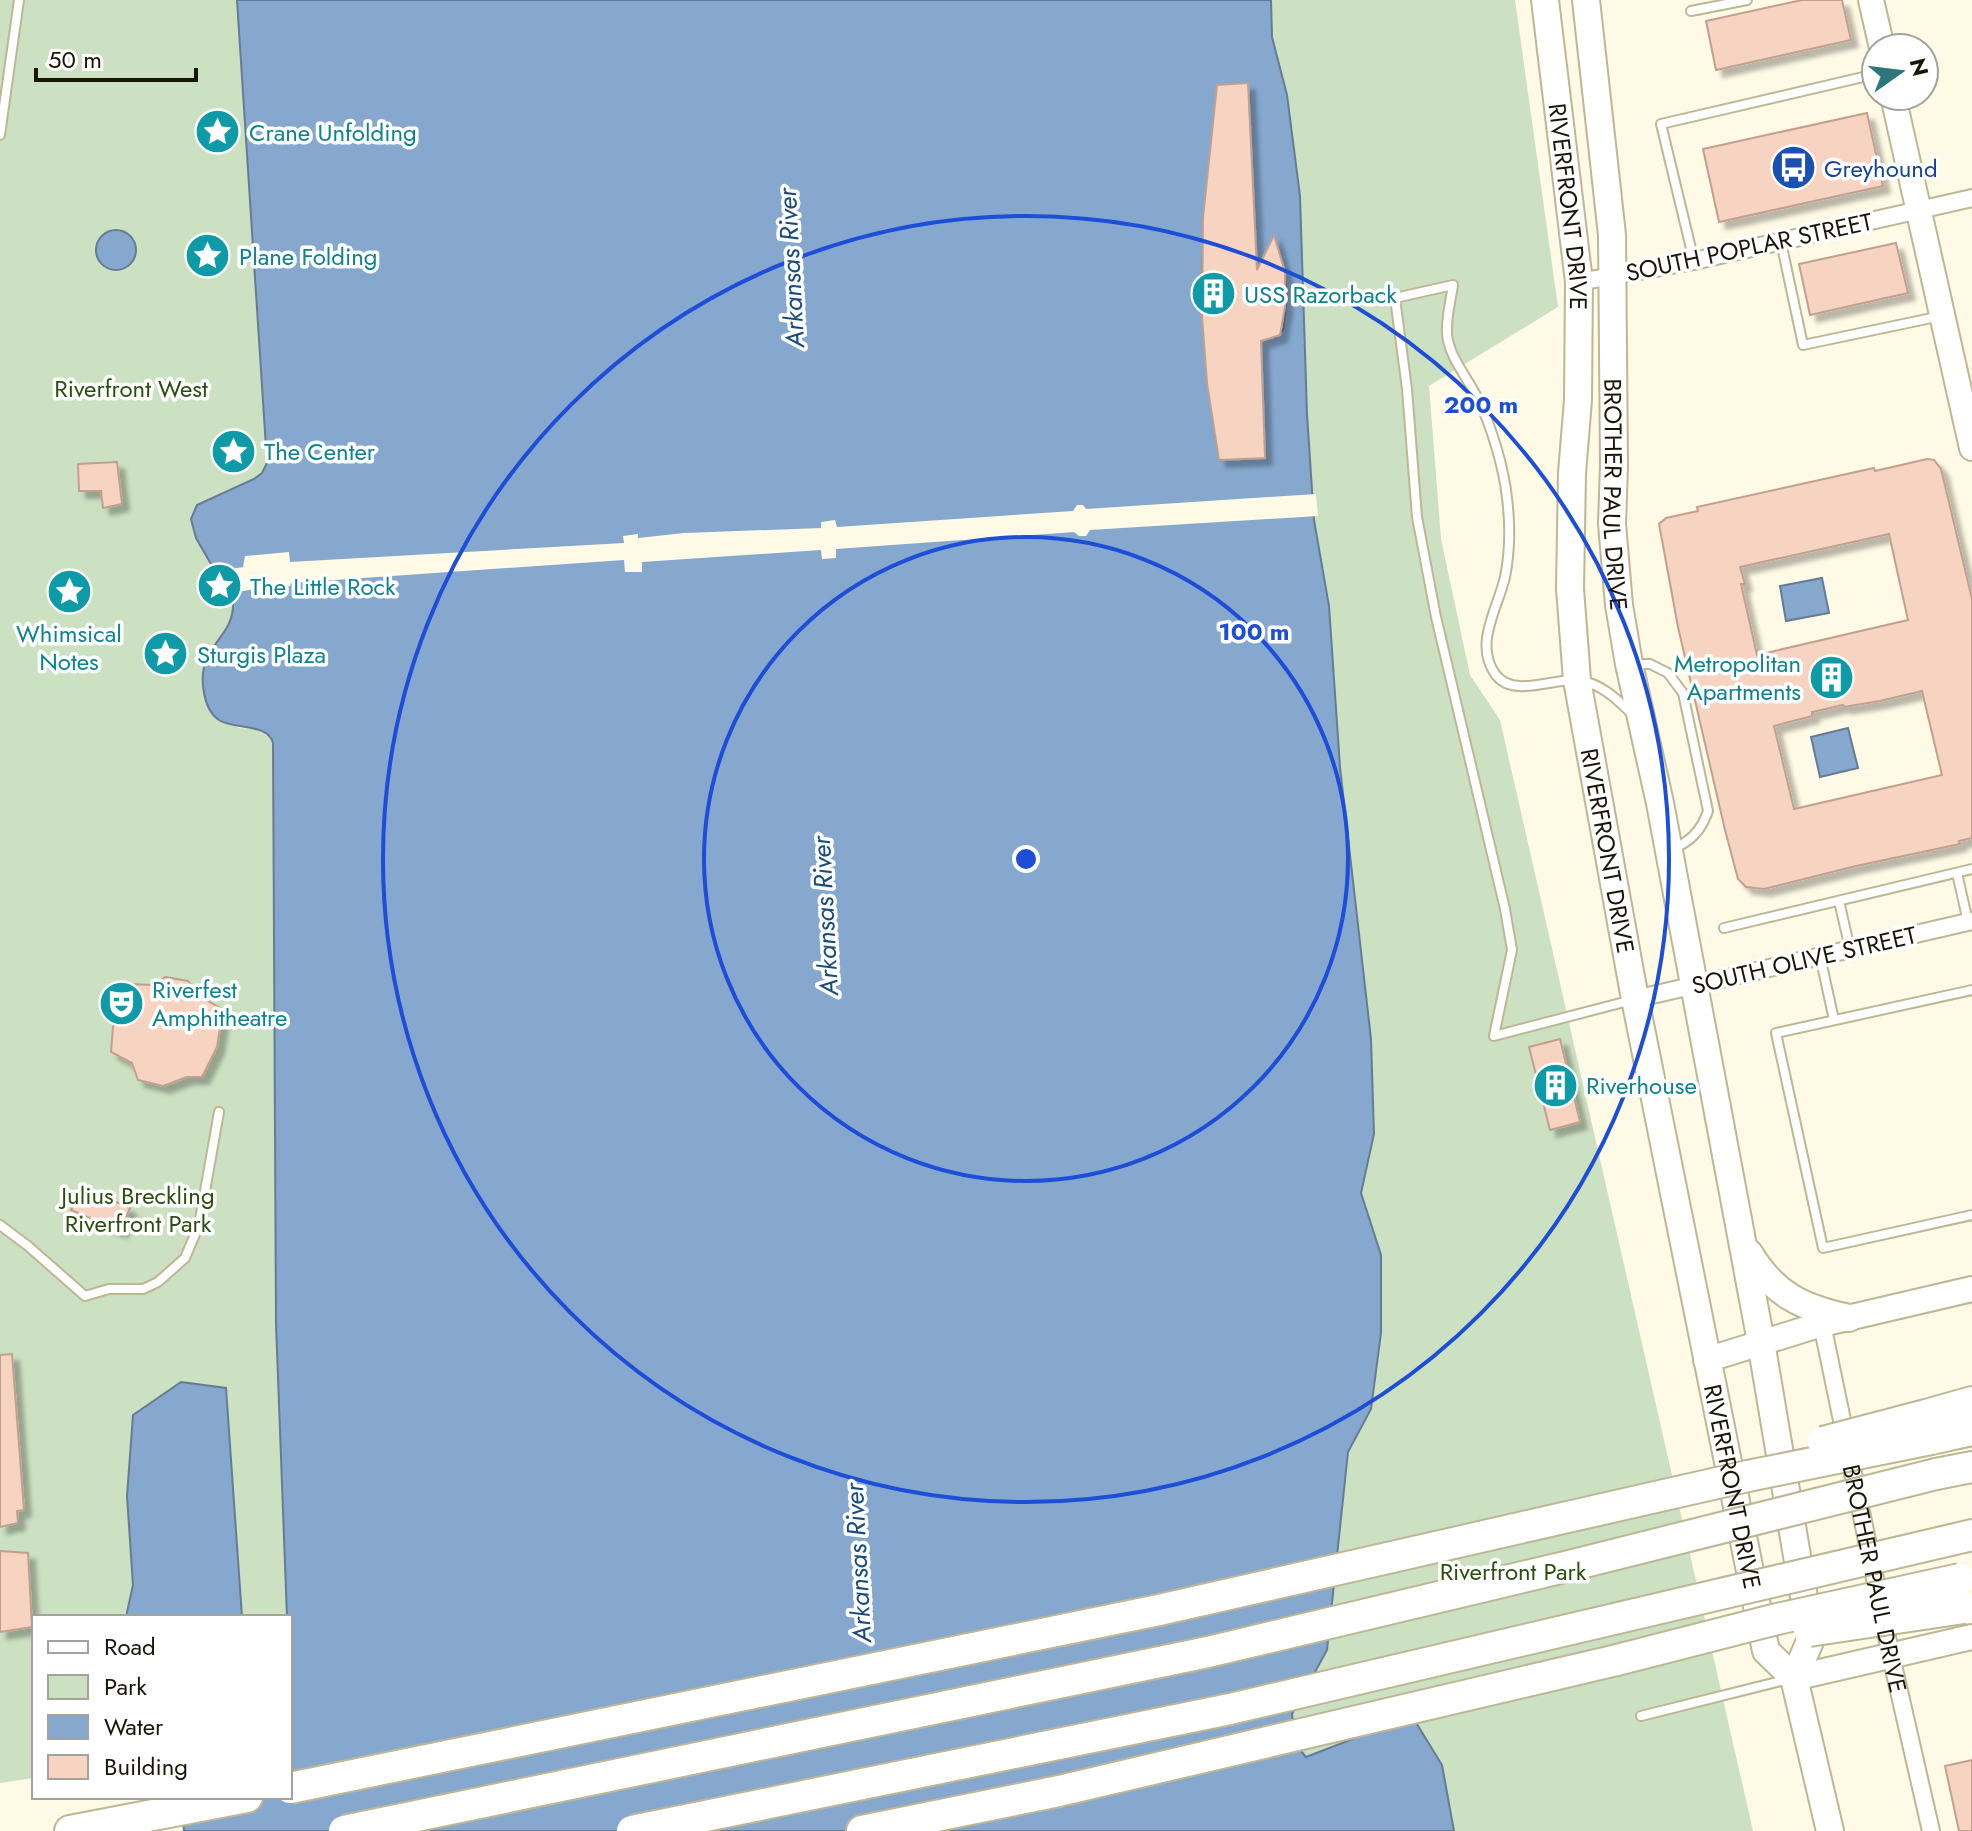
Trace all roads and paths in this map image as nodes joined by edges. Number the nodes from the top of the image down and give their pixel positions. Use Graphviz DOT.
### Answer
graph roads {
  1 [pos="19,0"];
  2 [pos="1545,0"];
  3 [pos="1586,0"];
  4 [pos="1747,0"];
  5 [pos="1871,0"];
  6 [pos="1691,11"];
  7 [pos="1878,32"];
  8 [pos="1860,78"];
  9 [pos="1897,112"];
  10 [pos="0,135"];
  11 [pos="1972,198"];
  12 [pos="1919,210"];
  13 [pos="1781,241"];
  14 [pos="1694,261"];
  15 [pos="1612,275"];
  16 [pos="1579,282"];
  17 [pos="1942,315"];
  18 [pos="1972,448"];
  19 [pos="1629,664"];
  20 [pos="1577,680"];
  21 [pos="1643,723"];
  22 [pos="1669,850"];
  23 [pos="1972,869"];
  24 [pos="1957,873"];
  25 [pos="1839,901"];
  26 [pos="1970,921"];
  27 [pos="1724,928"];
  28 [pos="1850,949"];
  29 [pos="1820,956"];
  30 [pos="1694,984"];
  31 [pos="1972,990"];
  32 [pos="1635,999"];
  33 [pos="1834,1020"];
  34 [pos="219,1112"];
  35 [pos="1972,1215"];
  36 [pos="0,1225"];
  37 [pos="1742,1242"];
  38 [pos="1972,1289"];
  39 [pos="1849,1318"];
  40 [pos="1822,1324"];
  41 [pos="1761,1342"];
  42 [pos="1706,1360"];
  43 [pos="1972,1402"];
  44 [pos="1928,1427"];
  45 [pos="1972,1430"];
  46 [pos="1972,1467"];
  47 [pos="1961,1538"];
  48 [pos="1967,1592"];
  49 [pos="1972,1637"];
  50 [pos="1891,1656"];
  51 [pos="1794,1678"];
  52 [pos="1641,1716"];
  53 [pos="292,1788"];
  54 [pos="237,1799"];
  55 [pos="70,1831"];
  56 [pos="344,1831"];
  57 [pos="632,1831"];
  58 [pos="862,1831"];
  59 [pos="1830,1831"];
  60 [pos="1931,1831"];
  1 -- 10 [label="lane"];
  2 -- 16 [label="main road, RIVERFRONT DRIVE"];
  3 -- 15 [label="main road, BROTHER PAUL DRIVE"];
  4 -- 6 [label="lane"];
  5 -- 7 [label="main road"];
  8 -- 14 [label="lane"];
  9 -- 12 [label="main road"];
  11 -- 12 [label="street, SOUTH POPLAR STREET"];
  12 -- 13 [label="street, SOUTH POPLAR STREET"];
  12 -- 17 [label="main road"];
  13 -- 14 [label="street, SOUTH POPLAR STREET"];
  13 -- 17 [label="lane"];
  14 -- 15 [label="street, SOUTH POPLAR STREET"];
  15 -- 16 [label="street, SOUTH POPLAR STREET"];
  15 -- 19 [label="main road, BROTHER PAUL DRIVE"];
  16 -- 20 [label="main road, RIVERFRONT DRIVE"];
  17 -- 18 [label="main road"];
  19 -- 21 [label="main road, BROTHER PAUL DRIVE"];
  19 -- 22 [label="lane"];
  20 -- 21 [label="lane"];
  20 -- 32 [label="main road, RIVERFRONT DRIVE"];
  20 -- 32 [label="lane"];
  21 -- 22 [label="main road, BROTHER PAUL DRIVE"];
  22 -- 30 [label="main road, BROTHER PAUL DRIVE"];
  23 -- 24 [label="lane"];
  24 -- 25 [label="lane"];
  24 -- 26 [label="lane"];
  25 -- 27 [label="lane"];
  25 -- 28 [label="lane"];
  26 -- 28 [label="street, SOUTH OLIVE STREET"];
  28 -- 29 [label="street, SOUTH OLIVE STREET"];
  29 -- 30 [label="street, SOUTH OLIVE STREET"];
  29 -- 33 [label="lane"];
  30 -- 32 [label="street, SOUTH OLIVE STREET"];
  30 -- 37 [label="main road, RIVERFRONT DRIVE"];
  31 -- 33 [label="lane"];
  32 -- 42 [label="main road, RIVERFRONT DRIVE"];
  33 -- 35 [label="lane"];
  34 -- 36 [label="lane"];
  37 -- 39 [label="main road"];
  37 -- 41 [label="main road, RIVERFRONT DRIVE"];
  38 -- 39 [label="main road"];
  39 -- 40 [label="main road"];
  40 -- 41 [label="main road"];
  40 -- 50 [label="street, BROTHER PAUL DRIVE"];
  41 -- 42 [label="main road"];
  41 -- 51 [label="main road, RIVERFRONT DRIVE"];
  42 -- 51 [label="main road, RIVERFRONT DRIVE"];
  43 -- 44 [label="highway"];
  44 -- 45 [label="highway"];
  44 -- 53 [label="highway, bridge"];
  46 -- 56 [label="highway, bridge"];
  47 -- 57 [label="highway, bridge"];
  48 -- 58 [label="highway, bridge"];
  49 -- 50 [label="main road"];
  50 -- 51 [label="main road"];
  50 -- 60 [label="street, BROTHER PAUL DRIVE"];
  51 -- 52 [label="lane"];
  51 -- 59 [label="main road"];
  54 -- 55 [label="highway"];
}
